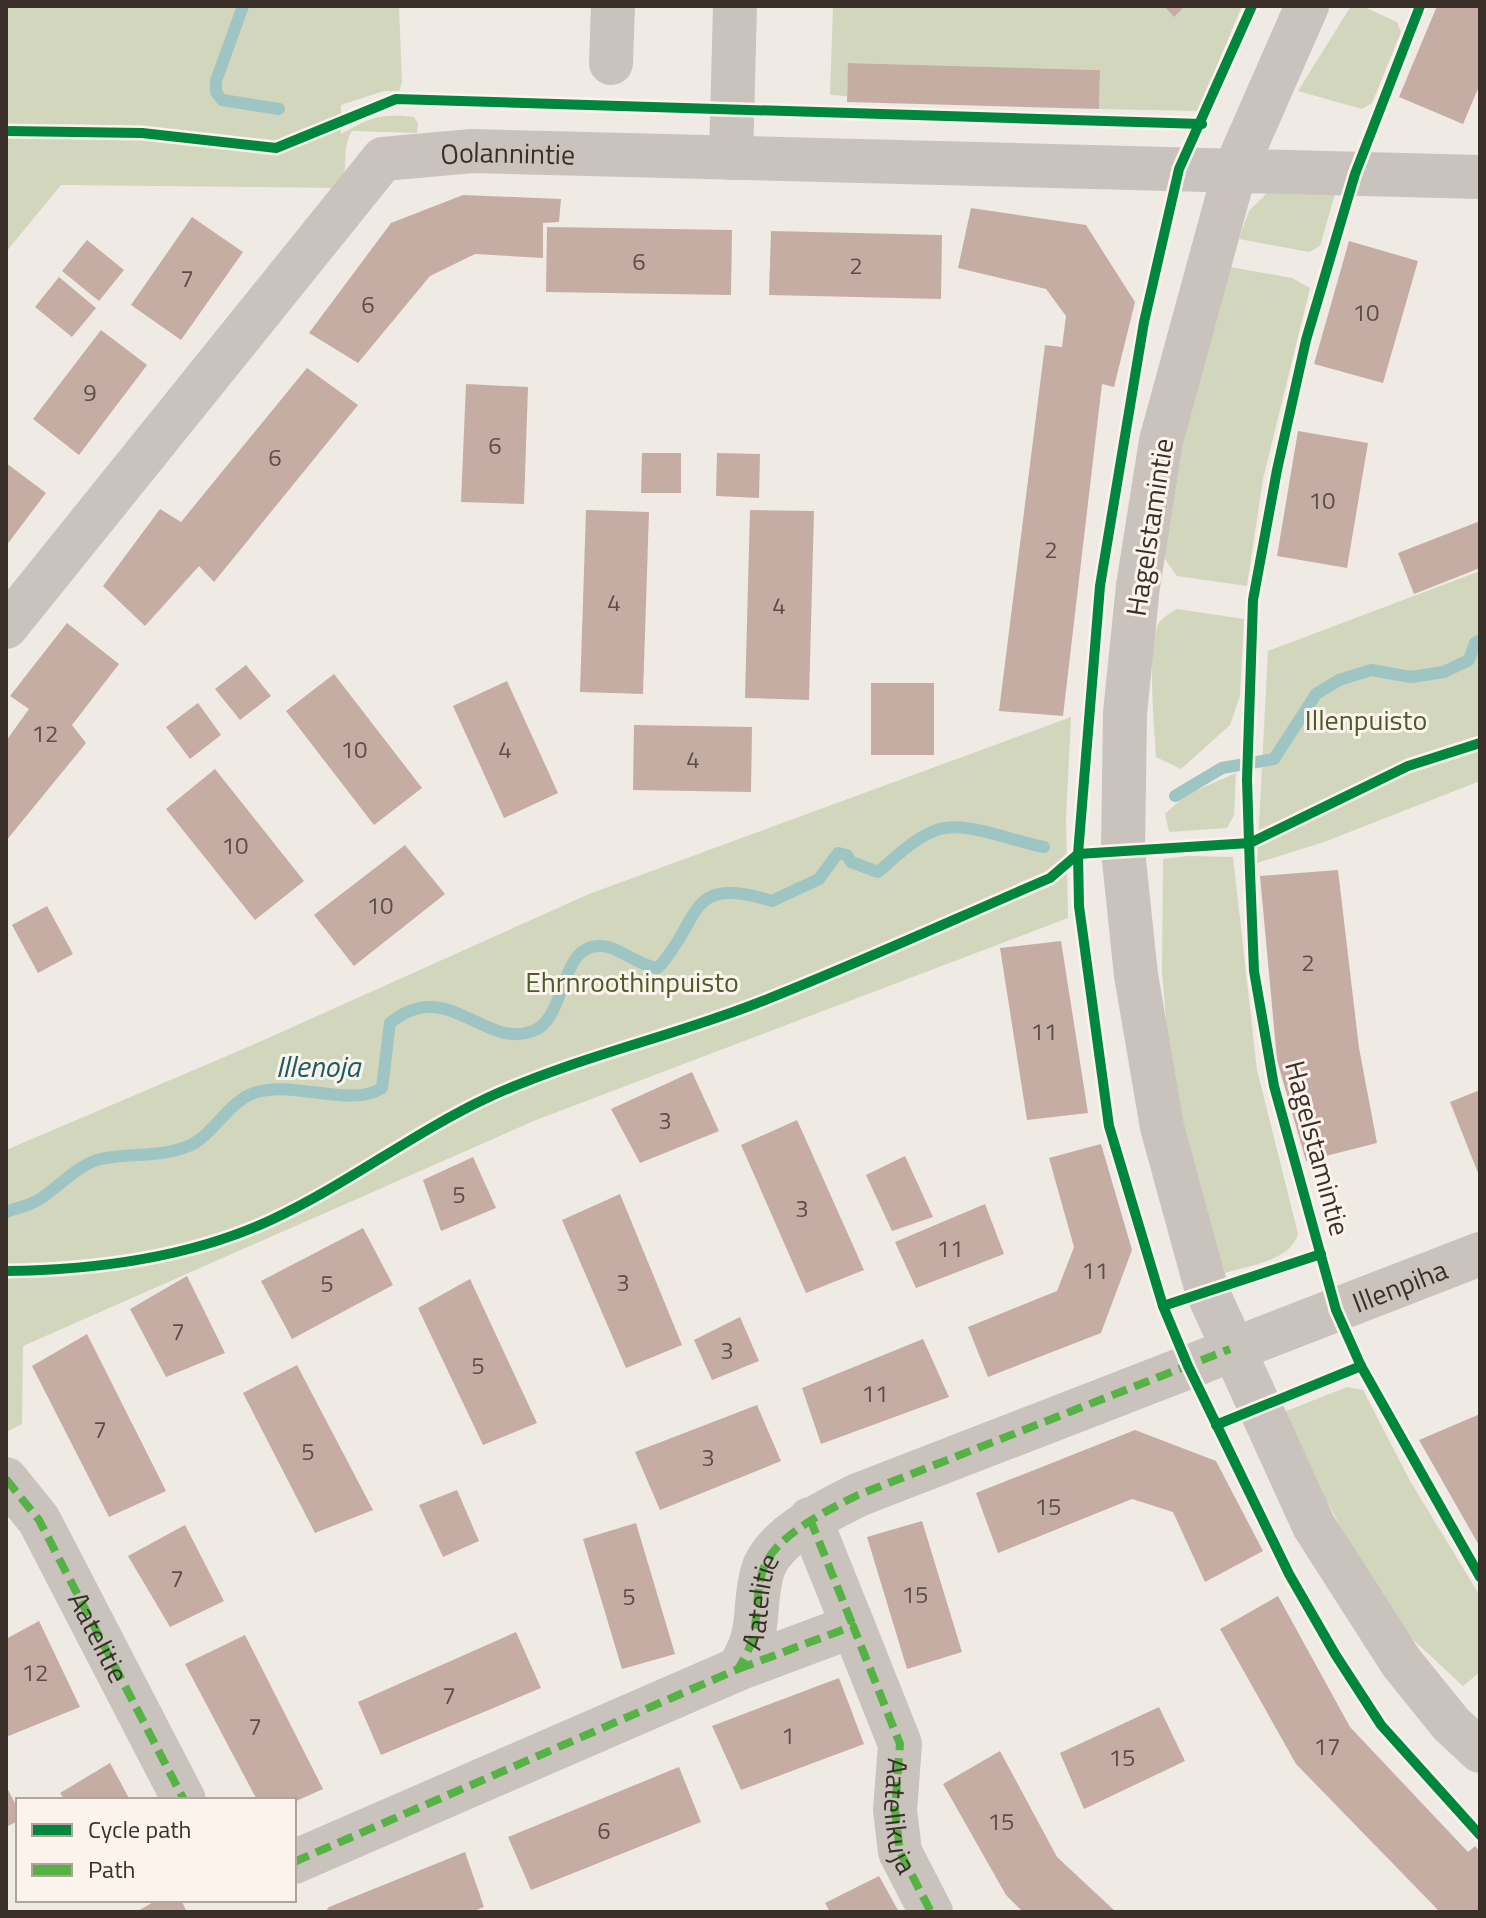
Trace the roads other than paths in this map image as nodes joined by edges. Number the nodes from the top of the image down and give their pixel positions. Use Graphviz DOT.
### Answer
graph roads {
  1 [pos="613,6"];
  2 [pos="735,6"];
  3 [pos="1307,6"];
  4 [pos="611,63"];
  5 [pos="731,158"];
  6 [pos="1235,170"];
  7 [pos="1480,177"];
  8 [pos="6,627"];
  9 [pos="1480,1254"];
  10 [pos="1230,1349"];
  11 [pos="6,1479"];
  12 [pos="810,1519"];
  13 [pos="853,1626"];
  14 [pos="738,1669"];
  15 [pos="1480,1751"];
  16 [pos="183,1798"];
  17 [pos="296,1861"];
  18 [pos="931,1912"];
  1 -- 4 [label="street"];
  2 -- 5 [label="street"];
  3 -- 6 [label="street, Hagelstamintie"];
  5 -- 6 [label="street, Oolannintie"];
  5 -- 8 [label="street, Oolannintie"];
  6 -- 7 [label="street, Oolannintie"];
  6 -- 10 [label="street, Hagelstamintie"];
  9 -- 10 [label="street, Illenpiha"];
  10 -- 12 [label="street, Aatelitie"];
  10 -- 15 [label="street, Hagelstamintie"];
  11 -- 16 [label="street, Aatelitie"];
  12 -- 13 [label="street, Aatelikuja"];
  12 -- 14 [label="street, Aatelitie"];
  13 -- 14 [label="street"];
  13 -- 18 [label="street, Aatelikuja"];
  14 -- 17 [label="street, Aatelitie"];
}
